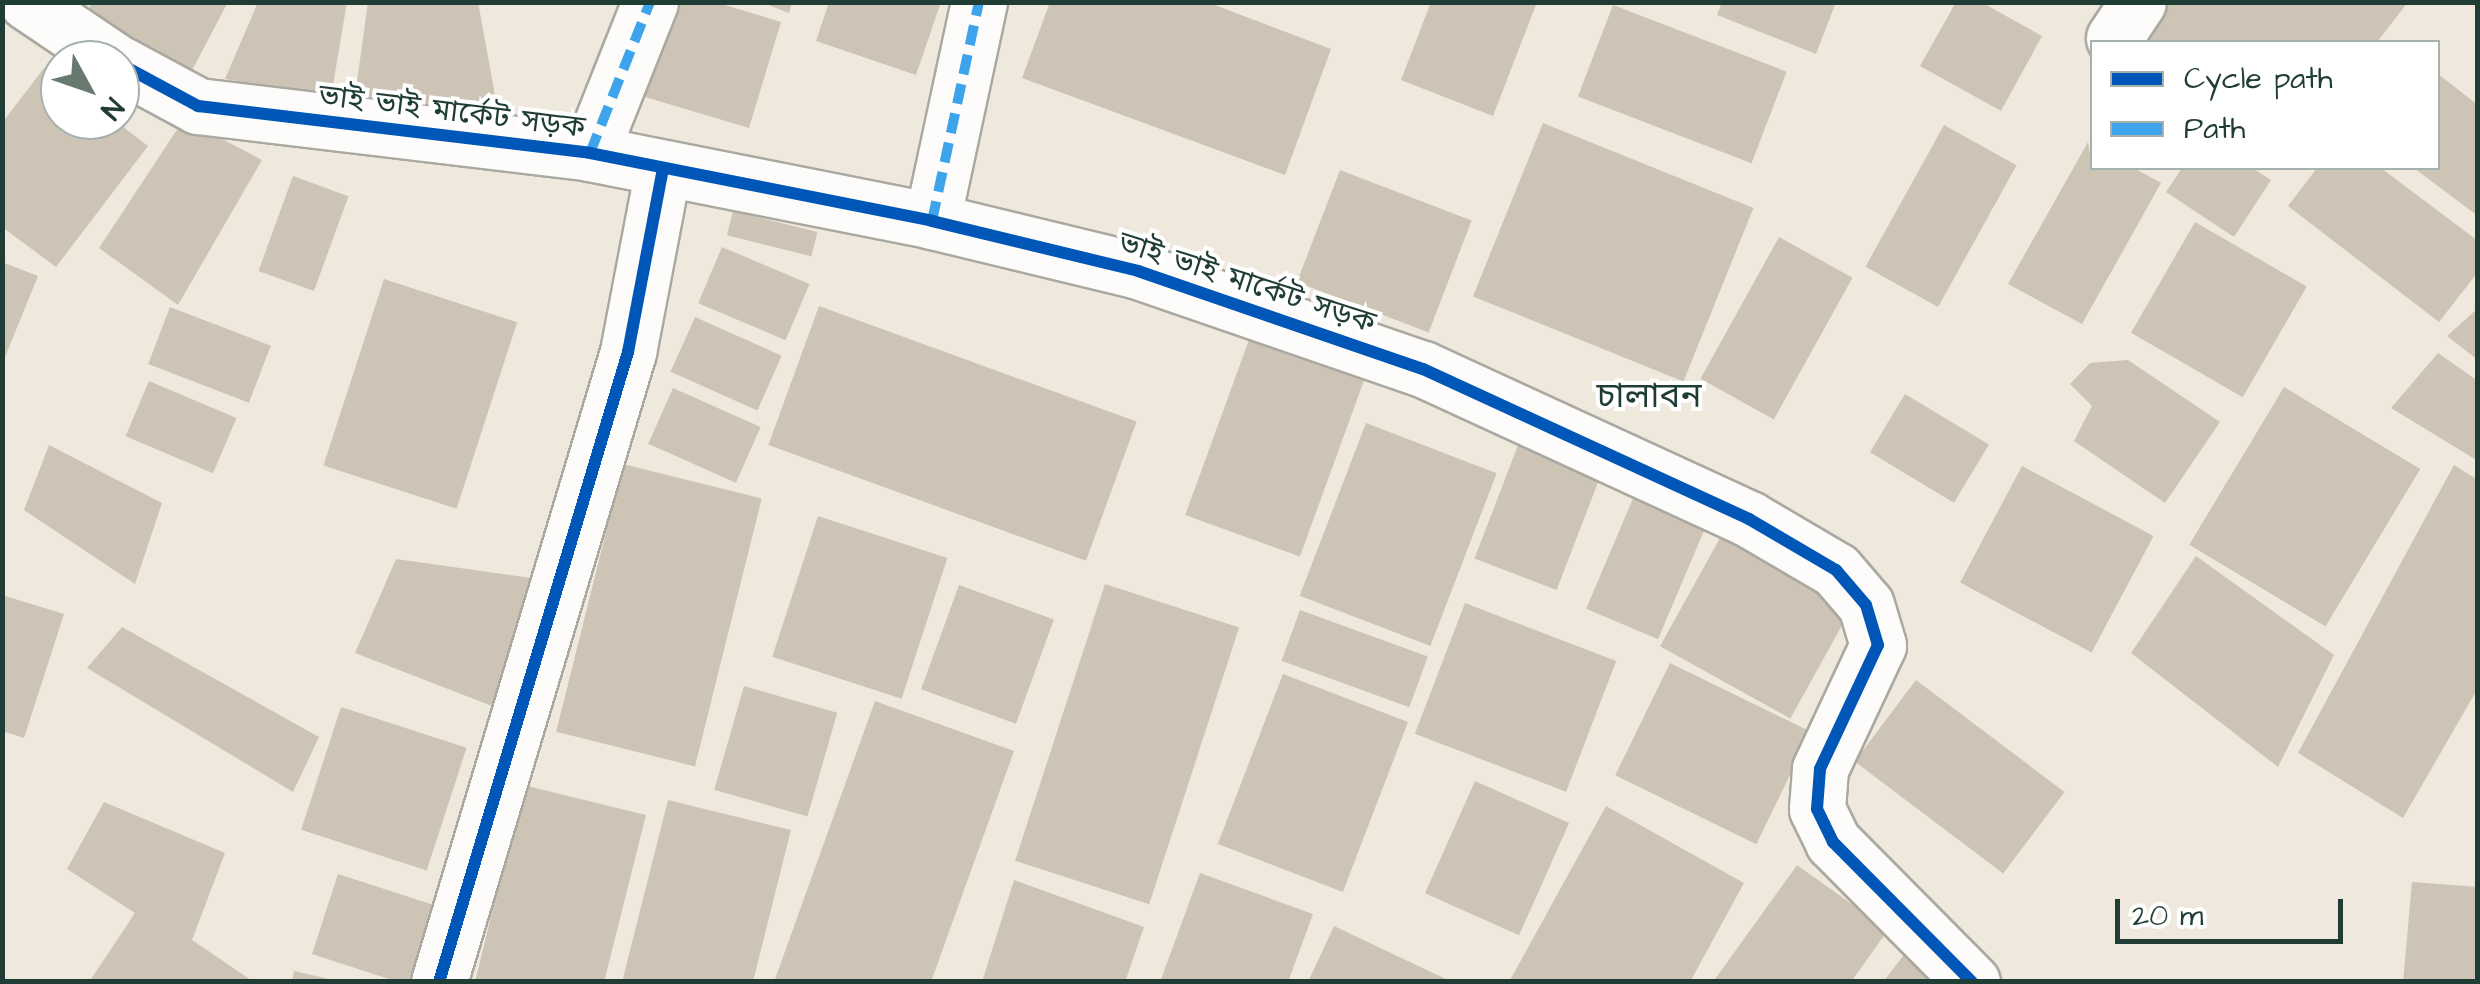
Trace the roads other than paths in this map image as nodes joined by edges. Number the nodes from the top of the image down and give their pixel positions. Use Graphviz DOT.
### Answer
graph roads {
  1 [pos="27,2"];
  2 [pos="650,2"];
  3 [pos="979,2"];
  4 [pos="84,40"];
  5 [pos="140,75"];
  6 [pos="590,153"];
  7 [pos="663,169"];
  8 [pos="932,221"];
  9 [pos="439,982"];
  10 [pos="1972,982"];
  1 -- 4 [label="street"];
  2 -- 6 [label="street"];
  3 -- 8 [label="street"];
  5 -- 6 [label="street, ভাই ভাই মার্কেট সড়ক"];
  6 -- 7 [label="street, ভাই ভাই মার্কেট সড়ক"];
  7 -- 8 [label="street, ভাই ভাই মার্কেট সড়ক"];
  7 -- 9 [label="street"];
  8 -- 10 [label="street, ভাই ভাই মার্কেট সড়ক"];
}
